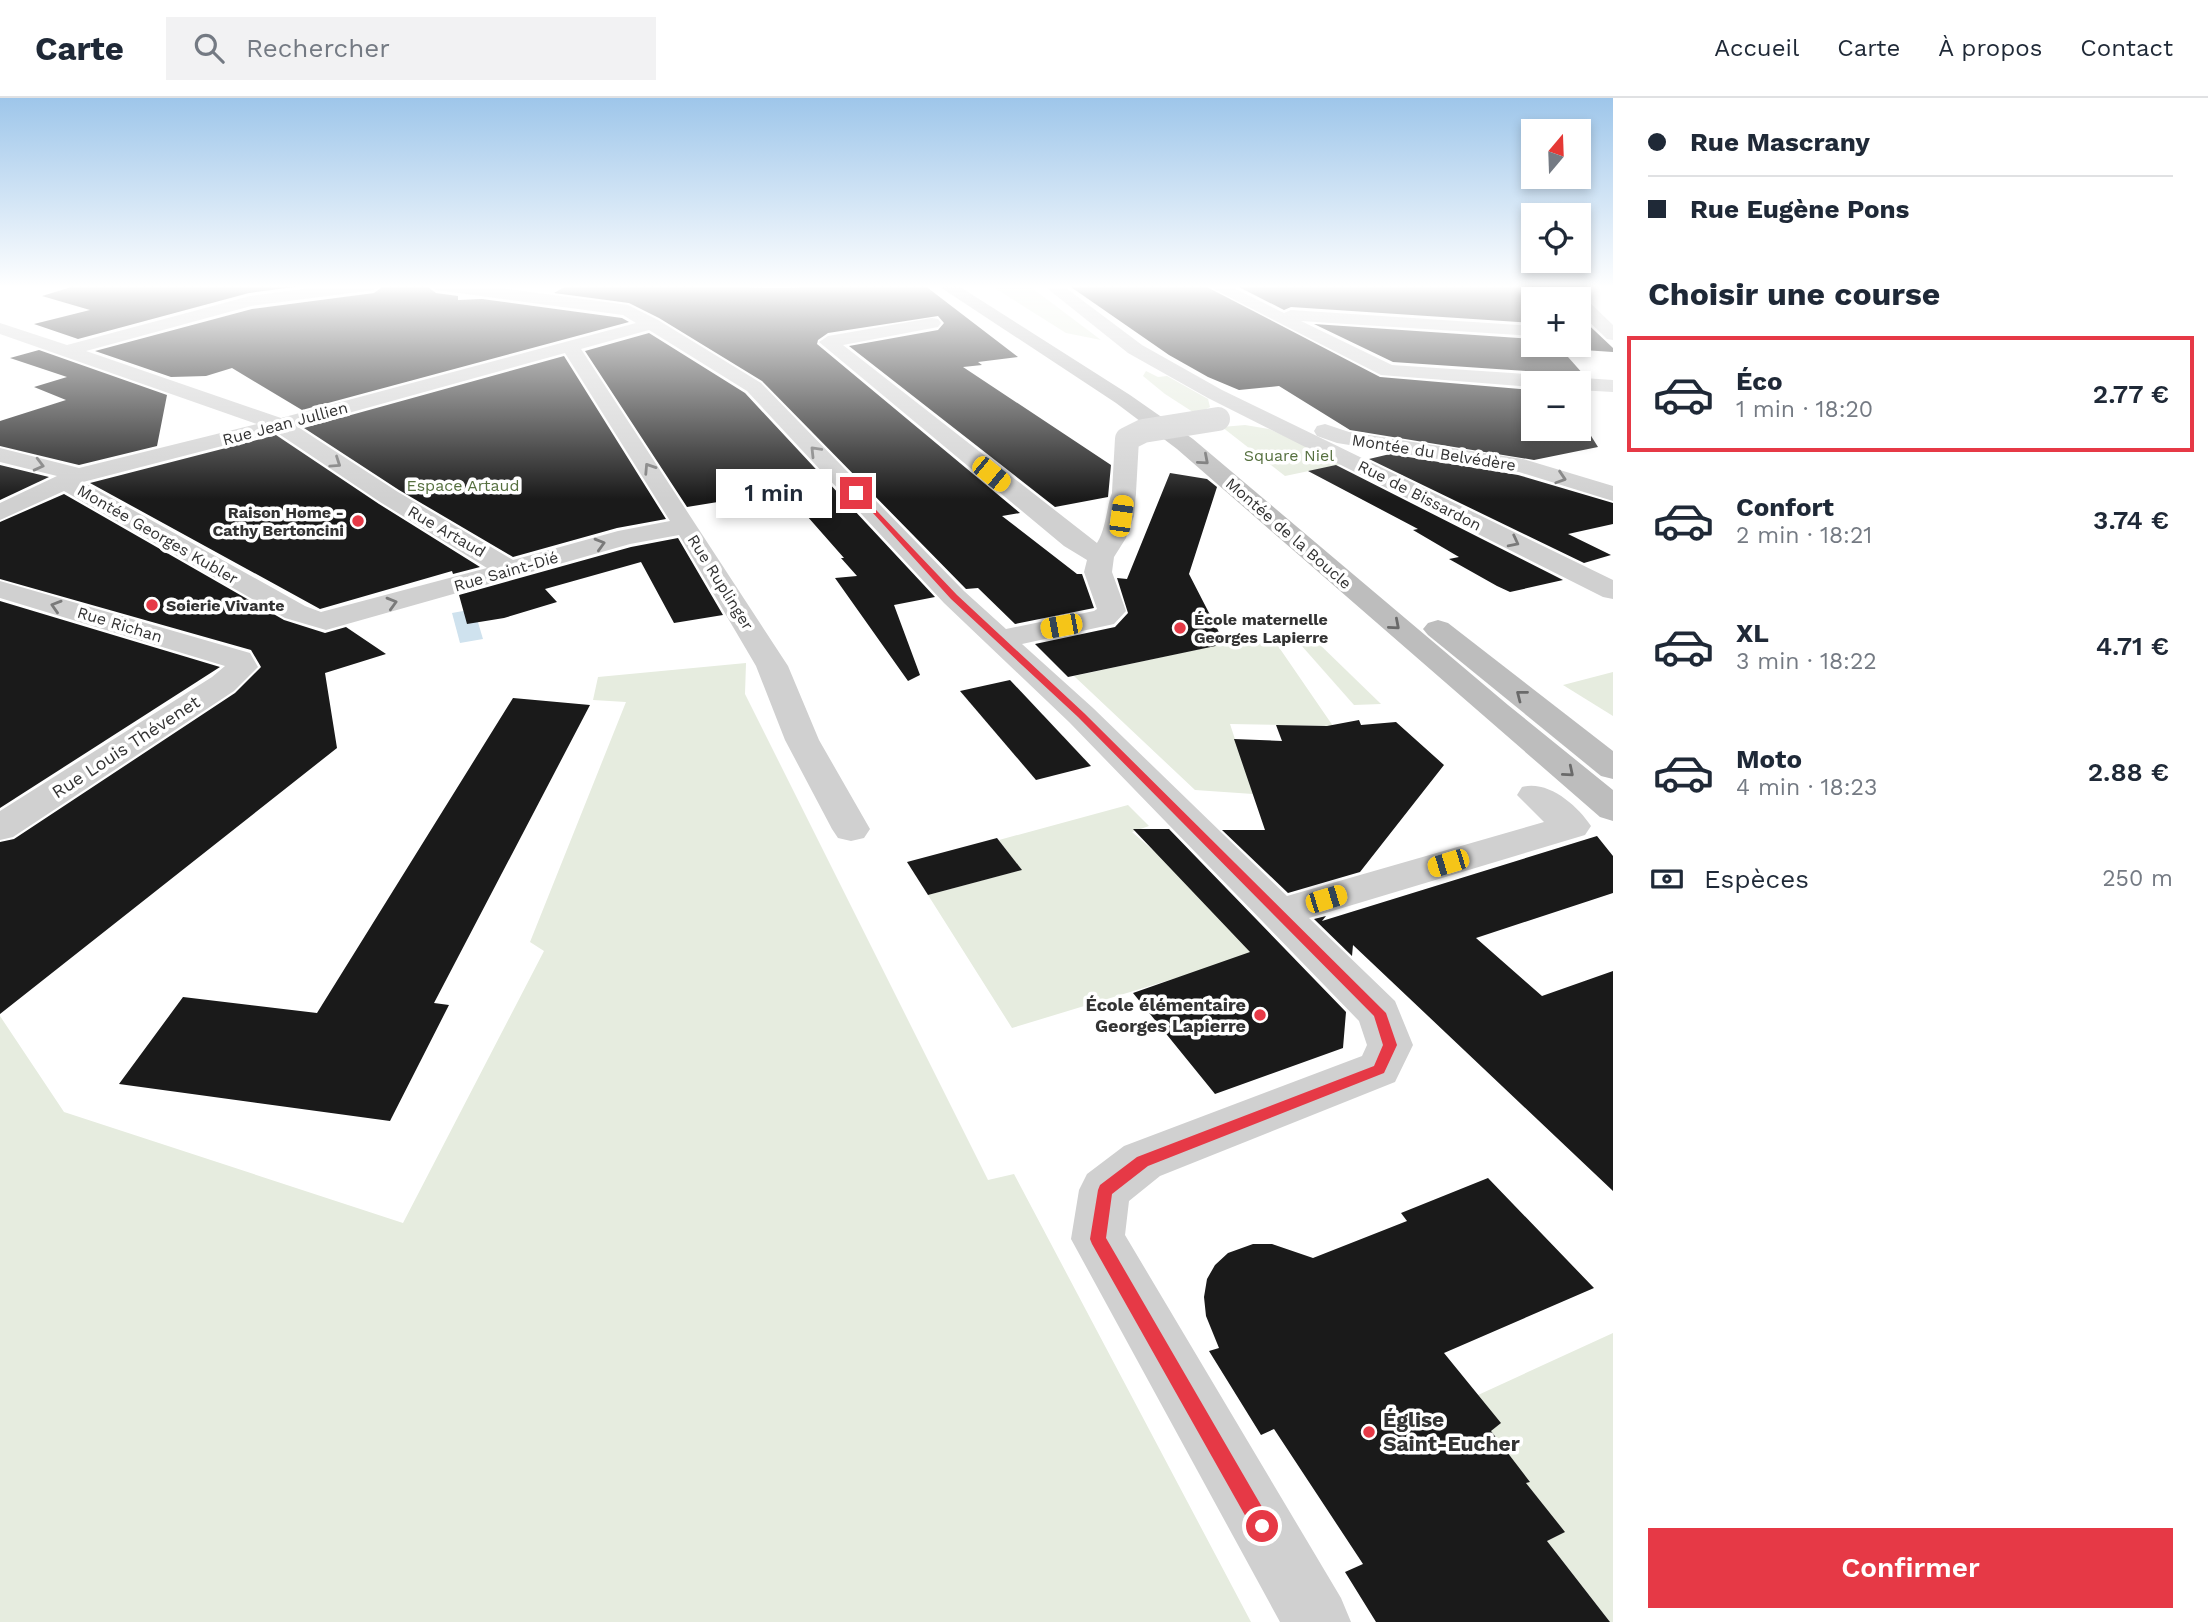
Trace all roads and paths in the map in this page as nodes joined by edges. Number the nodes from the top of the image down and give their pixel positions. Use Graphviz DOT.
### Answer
graph roads {
  1 [pos="82,356"];
  2 [pos="533,356"];
  3 [pos="577,356"];
  4 [pos="703,356"];
  5 [pos="845,356"];
  6 [pos="1056,356"];
  7 [pos="1082,356"];
  8 [pos="1148,356"];
  9 [pos="1358,356"];
  10 [pos="1521,380"];
  11 [pos="1591,385"];
  12 [pos="1613,386"];
  13 [pos="1255,413"];
  14 [pos="280,425"];
  15 [pos="0,455"];
  16 [pos="72,479"];
  17 [pos="1613,494"];
  18 [pos="0,512"];
  19 [pos="1303,517"];
  20 [pos="686,526"];
  21 [pos="1101,558"];
  22 [pos="510,570"];
  23 [pos="0,589"];
  24 [pos="1613,592"];
  25 [pos="1420,614"];
  26 [pos="326,621"];
  27 [pos="1001,639"];
  28 [pos="239,660"];
  29 [pos="1613,768"];
  30 [pos="1535,794"];
  31 [pos="1613,809"];
  32 [pos="0,828"];
  33 [pos="851,829"];
  34 [pos="1278,913"];
  35 [pos="1317,1622"];
  1 -- 14 [label="street, Rue Artaud"];
  2 -- 14 [label="street, Rue Jean Jullien"];
  20 -- 3 [label="street, Rue Ruplinger, one-way"];
  27 -- 4 [label="street, one-way"];
  5 -- 21 [label="street"];
  6 -- 31 [label="main road, Montée de la Boucle, one-way"];
  7 -- 19 [label="main road, Montée de la Boucle"];
  8 -- 13 [label="street, Rue de Bissardon"];
  9 -- 10 [label="street"];
  11 -- 12 [label="street"];
  13 -- 17 [label="street, Montée du Belvédère, one-way"];
  13 -- 21 [label="street, bridge"];
  13 -- 24 [label="street, Rue de Bissardon, one-way"];
  14 -- 16 [label="street, Rue Jean Jullien"];
  14 -- 22 [label="street, Rue Artaud, one-way"];
  15 -- 16 [label="street, Montée Georges Kubler, one-way"];
  16 -- 18 [label="street, Rue Jean Jullien"];
  16 -- 26 [label="street, Montée Georges Kubler"];
  22 -- 20 [label="street, Rue Saint-Dié, one-way"];
  20 -- 33 [label="street, Rue Ruplinger"];
  21 -- 27 [label="street"];
  26 -- 22 [label="street, Rue Saint-Dié, one-way"];
  28 -- 23 [label="street, Rue Richan, one-way"];
  29 -- 25 [label="main road, one-way"];
  27 -- 34 [label="street"];
  28 -- 32 [label="street, Rue Louis Thévenet"];
  30 -- 34 [label="street"];
  34 -- 35 [label="street"];
}
